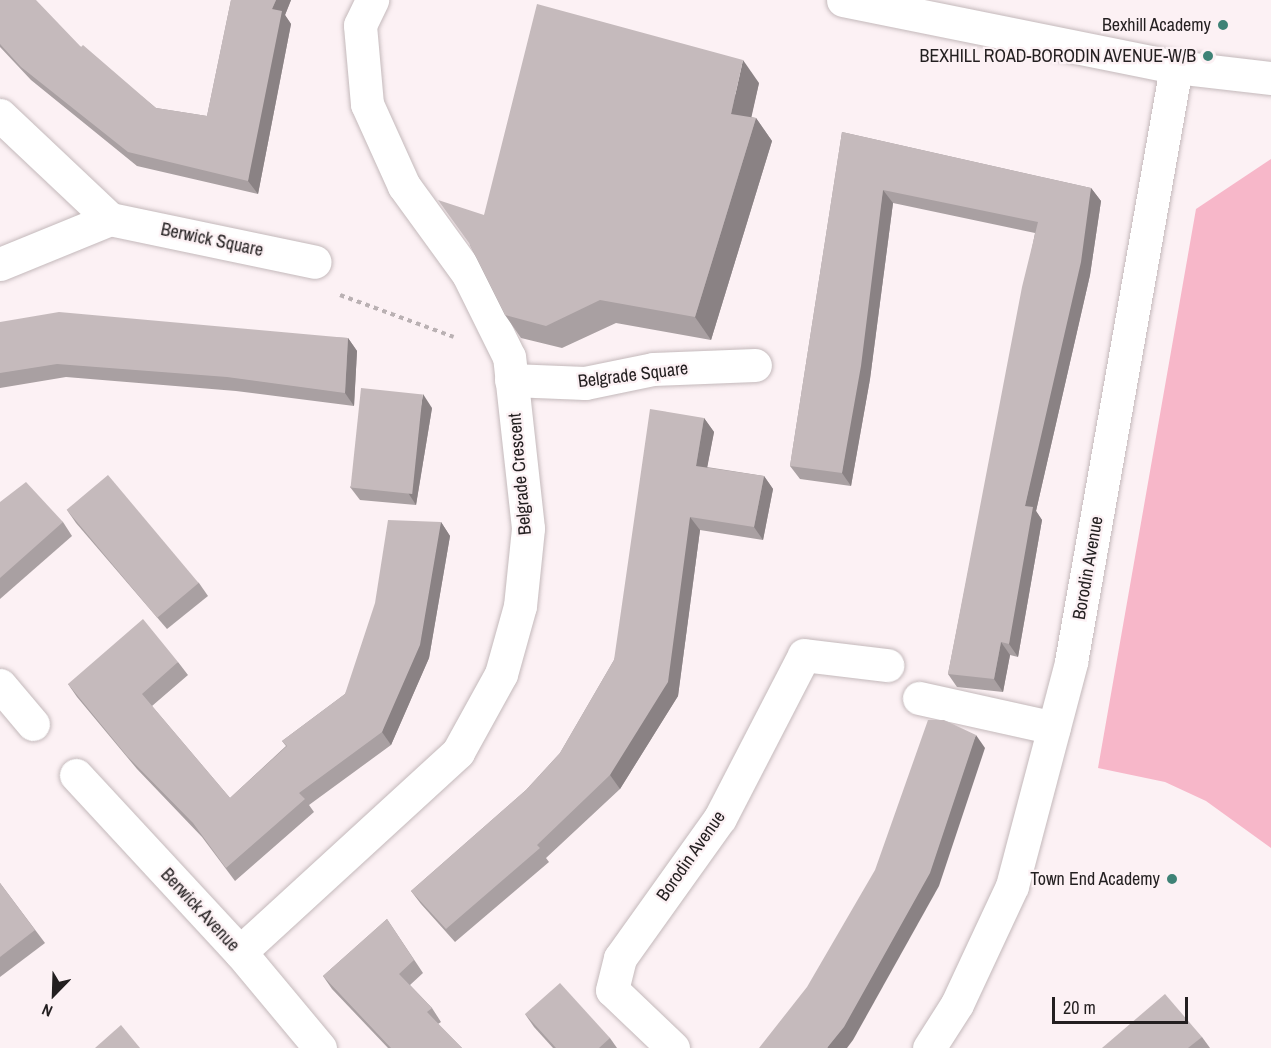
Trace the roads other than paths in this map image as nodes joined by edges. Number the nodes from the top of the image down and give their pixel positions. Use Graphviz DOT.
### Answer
graph roads {
  1 [pos="372,0"];
  2 [pos="843,0"];
  3 [pos="1176,67"];
  4 [pos="1271,78"];
  5 [pos="0,115"];
  6 [pos="110,219"];
  7 [pos="315,262"];
  8 [pos="0,264"];
  9 [pos="755,365"];
  10 [pos="510,369"];
  11 [pos="887,665"];
  12 [pos="0,685"];
  13 [pos="919,698"];
  14 [pos="33,724"];
  15 [pos="1054,728"];
  16 [pos="76,775"];
  17 [pos="240,952"];
  18 [pos="320,1048"];
  19 [pos="673,1048"];
  20 [pos="929,1048"];
  1 -- 10 [label="street, Belgrade Crescent"];
  2 -- 3 [label="street"];
  3 -- 4 [label="street"];
  3 -- 15 [label="street, Borodin Avenue"];
  5 -- 6 [label="street"];
  6 -- 7 [label="street, Berwick Square"];
  6 -- 8 [label="street"];
  9 -- 10 [label="street, Belgrade Square"];
  10 -- 17 [label="street, Belgrade Crescent"];
  11 -- 19 [label="street, Borodin Avenue"];
  12 -- 14 [label="street"];
  13 -- 15 [label="street"];
  15 -- 20 [label="street, Borodin Avenue"];
  16 -- 17 [label="street, Berwick Avenue"];
  17 -- 18 [label="street, Berwick Avenue"];
}
